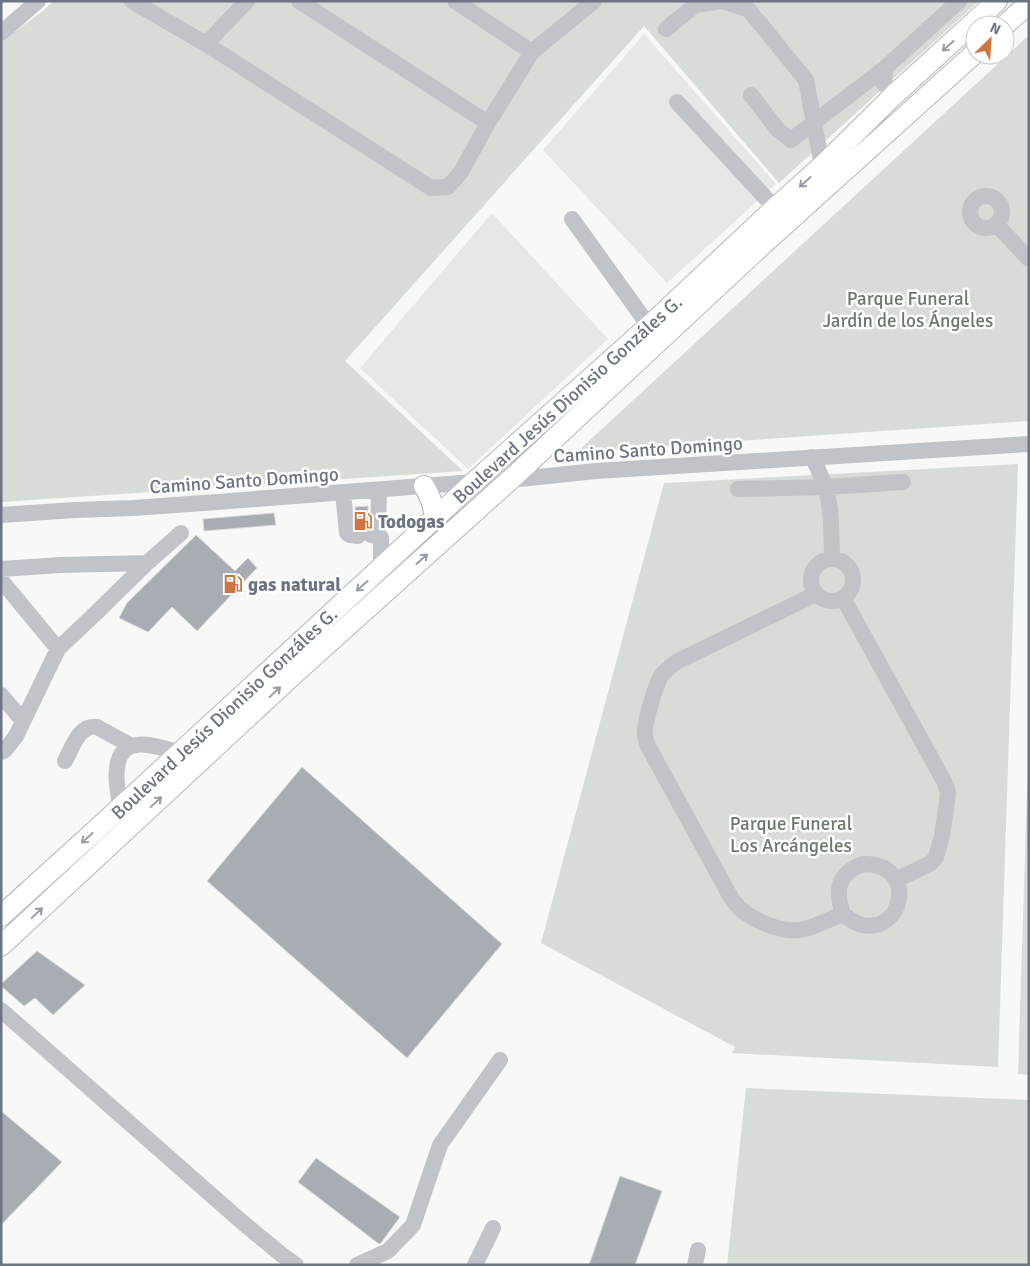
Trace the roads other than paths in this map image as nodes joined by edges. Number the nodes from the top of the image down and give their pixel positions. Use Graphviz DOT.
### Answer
graph roads {
  1 [pos="247,1"];
  2 [pos="299,1"];
  3 [pos="454,1"];
  4 [pos="594,1"];
  5 [pos="722,1"];
  6 [pos="959,1"];
  7 [pos="997,1"];
  8 [pos="133,2"];
  9 [pos="1029,3"];
  10 [pos="28,4"];
  11 [pos="1015,16"];
  12 [pos="666,29"];
  13 [pos="1,33"];
  14 [pos="206,44"];
  15 [pos="532,52"];
  16 [pos="965,62"];
  17 [pos="885,68"];
  18 [pos="895,94"];
  19 [pos="751,95"];
  20 [pos="678,102"];
  21 [pos="814,122"];
  22 [pos="488,123"];
  23 [pos="822,166"];
  24 [pos="775,208"];
  25 [pos="572,219"];
  26 [pos="996,224"];
  27 [pos="1029,259"];
  28 [pos="649,326"];
  29 [pos="1028,443"];
  30 [pos="812,457"];
  31 [pos="510,480"];
  32 [pos="474,482"];
  33 [pos="903,482"];
  34 [pos="424,486"];
  35 [pos="826,487"];
  36 [pos="738,489"];
  37 [pos="379,490"];
  38 [pos="343,493"];
  39 [pos="1,515"];
  40 [pos="435,519"];
  41 [pos="181,533"];
  42 [pos="369,535"];
  43 [pos="832,558"];
  44 [pos="146,563"];
  45 [pos="382,568"];
  46 [pos="1,569"];
  47 [pos="1,580"];
  48 [pos="816,594"];
  49 [pos="842,598"];
  50 [pos="58,648"];
  51 [pos="1,695"];
  52 [pos="23,721"];
  53 [pos="130,745"];
  54 [pos="1,752"];
  55 [pos="180,753"];
  56 [pos="65,761"];
  57 [pos="120,808"];
  58 [pos="896,880"];
  59 [pos="842,914"];
  60 [pos="1,916"];
  61 [pos="1,946"];
  62 [pos="1,1010"];
  63 [pos="500,1060"];
  64 [pos="493,1228"];
  65 [pos="296,1265"];
  66 [pos="357,1265"];
  67 [pos="475,1265"];
  1 -- 14 [label="street"];
  2 -- 22 [label="street"];
  3 -- 15 [label="street"];
  4 -- 15 [label="street"];
  5 -- 12 [label="street"];
  5 -- 21 [label="street"];
  6 -- 17 [label="street"];
  7 -- 18 [label="main road, Boulevard Jesús Dionisio Gonzáles G., one-way"];
  8 -- 14 [label="street"];
  9 -- 11 [label="main road"];
  10 -- 13 [label="street"];
  14 -- 22 [label="street"];
  15 -- 22 [label="street"];
  16 -- 31 [label="main road, Boulevard Jesús Dionisio Gonzáles G."];
  17 -- 18 [label="street"];
  17 -- 21 [label="street"];
  18 -- 23 [label="main road, Boulevard Jesús Dionisio Gonzáles G."];
  19 -- 21 [label="street"];
  20 -- 24 [label="street"];
  21 -- 23 [label="street"];
  23 -- 24 [label="main road, Boulevard Jesús Dionisio Gonzáles G., one-way"];
  24 -- 28 [label="main road, Boulevard Jesús Dionisio Gonzáles G."];
  25 -- 28 [label="street"];
  26 -- 27 [label="street"];
  28 -- 32 [label="main road, Boulevard Jesús Dionisio Gonzáles G."];
  29 -- 30 [label="street, Camino Santo Domingo"];
  30 -- 31 [label="street, Camino Santo Domingo"];
  30 -- 35 [label="street"];
  31 -- 32 [label="street, Camino Santo Domingo"];
  61 -- 31 [label="main road, Boulevard Jesús Dionisio Gonzáles G., one-way"];
  32 -- 34 [label="street, Camino Santo Domingo"];
  32 -- 40 [label="main road, Boulevard Jesús Dionisio Gonzáles G."];
  33 -- 35 [label="street"];
  34 -- 37 [label="street, Camino Santo Domingo"];
  34 -- 40 [label="main road"];
  35 -- 36 [label="street"];
  35 -- 43 [label="street"];
  37 -- 38 [label="street, Camino Santo Domingo"];
  37 -- 42 [label="street"];
  38 -- 39 [label="street, Camino Santo Domingo"];
  38 -- 42 [label="street"];
  40 -- 45 [label="main road, Boulevard Jesús Dionisio Gonzáles G."];
  41 -- 44 [label="street"];
  42 -- 45 [label="street"];
  43 -- 48 [label="street"];
  43 -- 49 [label="street"];
  44 -- 46 [label="street"];
  44 -- 50 [label="street"];
  45 -- 55 [label="main road, Boulevard Jesús Dionisio Gonzáles G., one-way"];
  47 -- 50 [label="street"];
  48 -- 49 [label="street"];
  48 -- 59 [label="street"];
  49 -- 58 [label="street"];
  50 -- 52 [label="street"];
  51 -- 52 [label="street"];
  52 -- 54 [label="street"];
  53 -- 55 [label="street"];
  53 -- 56 [label="street"];
  53 -- 57 [label="street"];
  55 -- 57 [label="main road, Boulevard Jesús Dionisio Gonzáles G."];
  57 -- 60 [label="main road, Boulevard Jesús Dionisio Gonzáles G., one-way"];
  58 -- 59 [label="street"];
  58 -- 59 [label="street"];
  62 -- 65 [label="street"];
  63 -- 66 [label="street"];
  64 -- 67 [label="street"];
}
